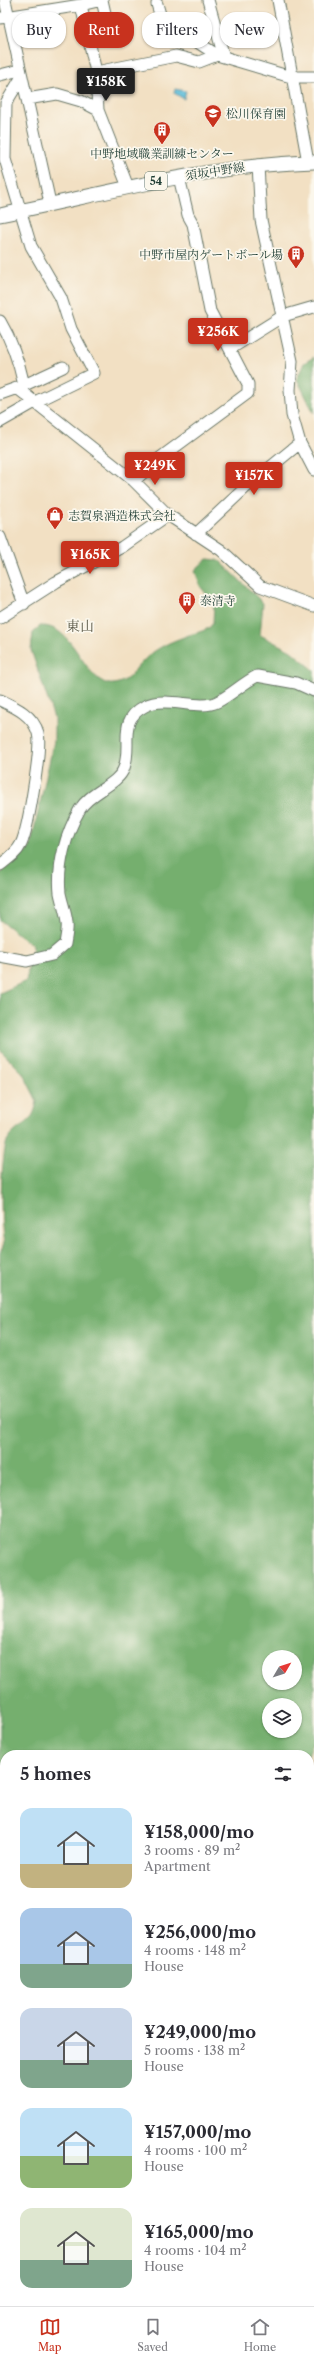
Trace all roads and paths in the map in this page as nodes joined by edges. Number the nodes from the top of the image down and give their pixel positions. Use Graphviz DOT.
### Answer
graph roads {
  1 [pos="4,0"];
  2 [pos="208,0"];
  3 [pos="278,0"];
  4 [pos="80,4"];
  5 [pos="157,4"];
  6 [pos="82,12"];
  7 [pos="105,12"];
  8 [pos="4,18"];
  9 [pos="91,48"];
  10 [pos="220,56"];
  11 [pos="96,72"];
  12 [pos="20,74"];
  13 [pos="0,75"];
  14 [pos="291,77"];
  15 [pos="314,77"];
  16 [pos="27,99"];
  17 [pos="98,110"];
  18 [pos="311,162"];
  19 [pos="258,166"];
  20 [pos="179,177"];
  21 [pos="128,187"];
  22 [pos="50,203"];
  23 [pos="19,211"];
  24 [pos="0,215"];
  25 [pos="314,307"];
  26 [pos="283,316"];
  27 [pos="0,322"];
  28 [pos="230,349"];
  29 [pos="63,367"];
  30 [pos="21,387"];
  31 [pos="0,394"];
  32 [pos="35,402"];
  33 [pos="0,422"];
  34 [pos="300,443"];
  35 [pos="314,470"];
  36 [pos="134,481"];
  37 [pos="168,515"];
  38 [pos="196,534"];
  39 [pos="0,537"];
  40 [pos="24,604"];
  41 [pos="314,606"];
  42 [pos="0,618"];
  43 [pos="314,691"];
  44 [pos="0,700"];
  45 [pos="0,865"];
  46 [pos="0,956"];
  1 -- 8 [label="street"];
  2 -- 10 [label="street"];
  3 -- 14 [label="street"];
  4 -- 6 [label="street"];
  4 -- 7 [label="street"];
  4 -- 8 [label="street"];
  5 -- 10 [label="street"];
  8 -- 12 [label="street"];
  9 -- 11 [label="street"];
  10 -- 11 [label="street"];
  10 -- 14 [label="street"];
  11 -- 17 [label="street"];
  12 -- 13 [label="street"];
  12 -- 16 [label="street"];
  12 -- 23 [label="street"];
  14 -- 15 [label="street"];
  14 -- 18 [label="street"];
  16 -- 17 [label="street"];
  16 -- 22 [label="street"];
  17 -- 21 [label="street"];
  18 -- 19 [label="main road, 須坂中野線 / 54"];
  19 -- 20 [label="main road, 須坂中野線 / 54"];
  19 -- 26 [label="street"];
  20 -- 21 [label="main road, 須坂中野線 / 54"];
  20 -- 28 [label="street"];
  21 -- 22 [label="main road, 須坂中野線 / 54"];
  22 -- 23 [label="main road, 須坂中野線 / 54"];
  23 -- 24 [label="main road, 須坂中野線 / 54"];
  23 -- 32 [label="street"];
  25 -- 26 [label="street"];
  26 -- 28 [label="street"];
  26 -- 34 [label="street"];
  27 -- 30 [label="street"];
  28 -- 36 [label="street"];
  29 -- 30 [label="street"];
  30 -- 31 [label="street"];
  30 -- 32 [label="street"];
  32 -- 33 [label="street"];
  32 -- 36 [label="street"];
  34 -- 35 [label="street"];
  34 -- 38 [label="street"];
  36 -- 37 [label="street"];
  37 -- 38 [label="street"];
  37 -- 40 [label="street"];
  38 -- 41 [label="street"];
  39 -- 40 [label="street"];
  40 -- 42 [label="street"];
  43 -- 46 [label="street"];
  44 -- 45 [label="street"];
}
